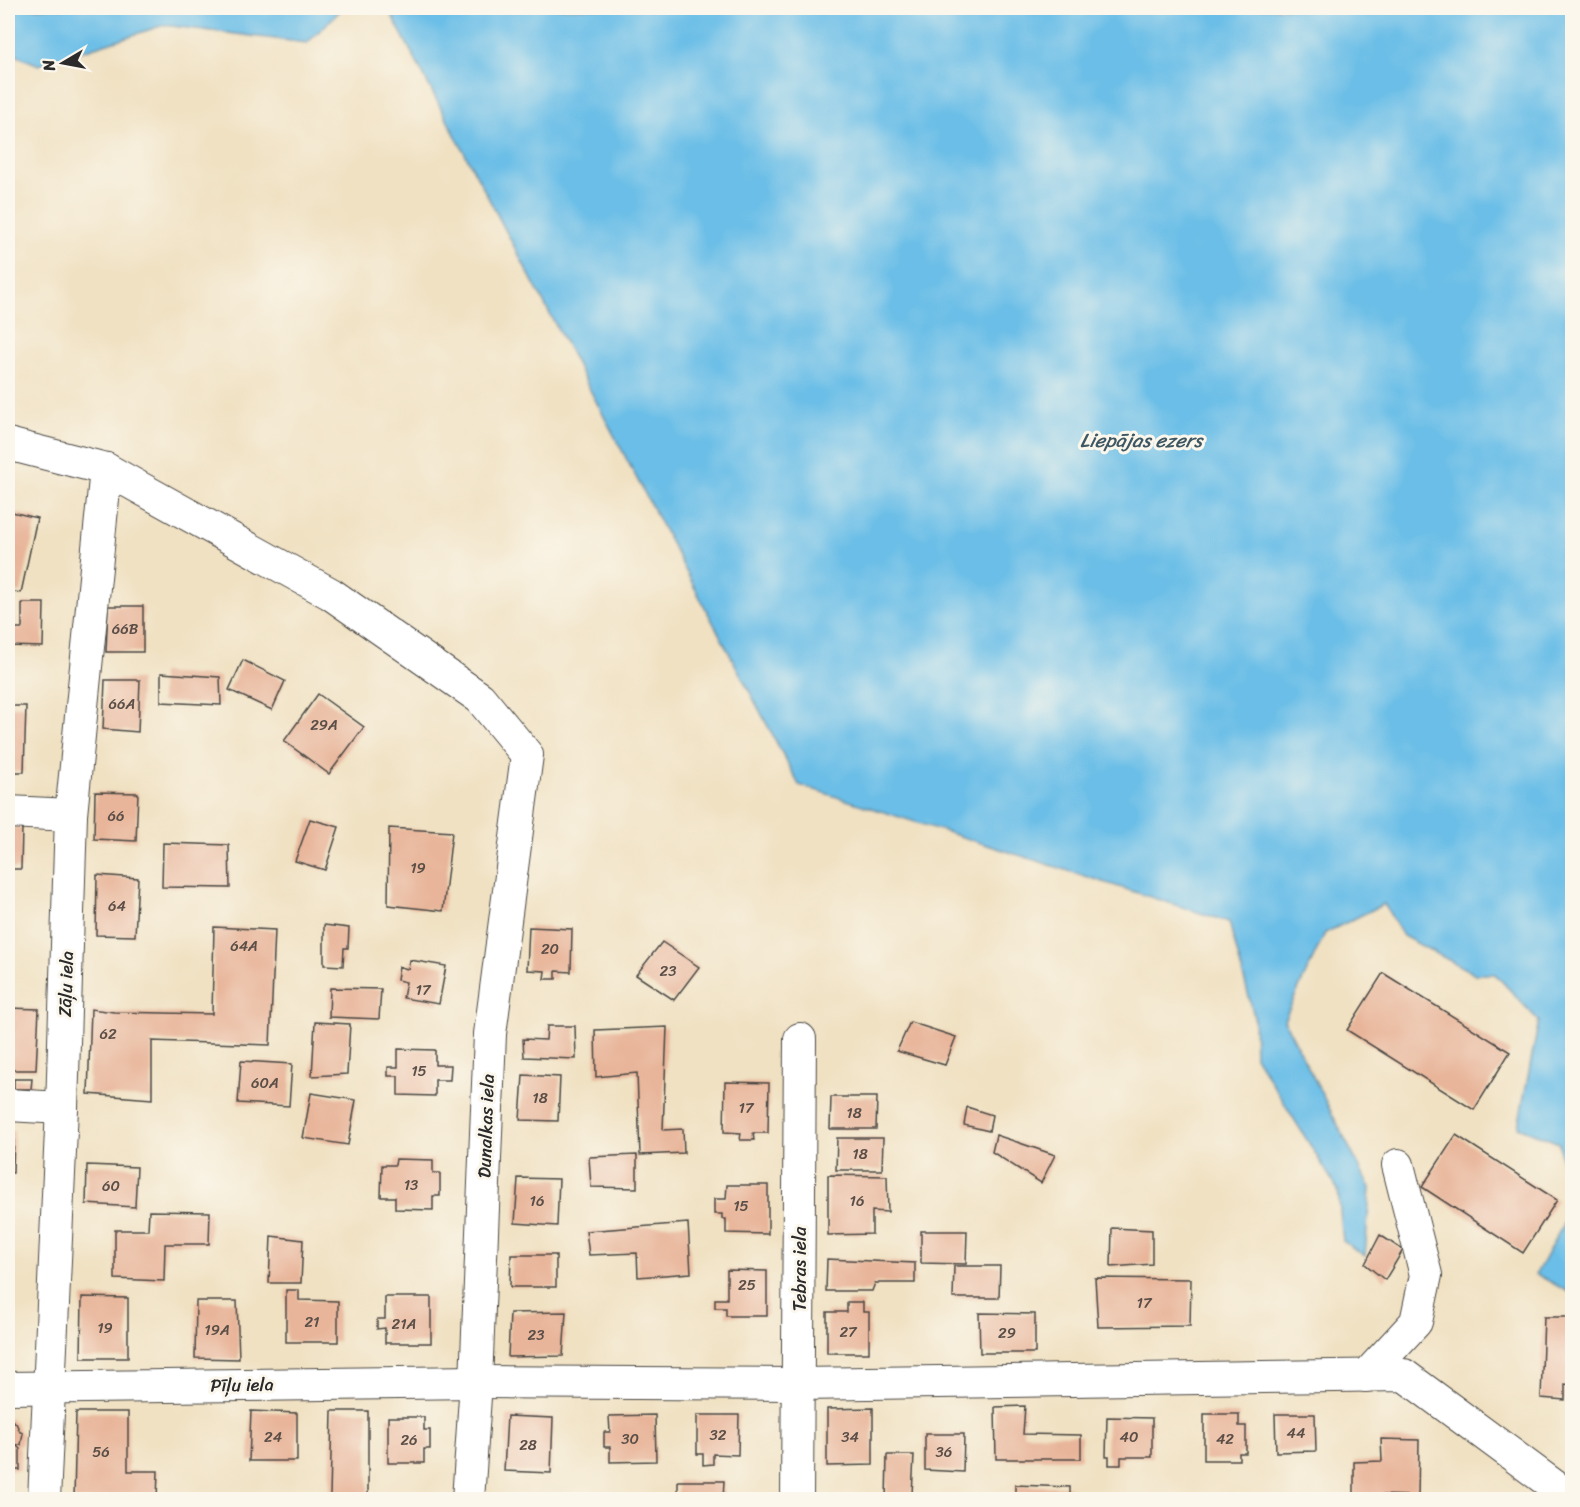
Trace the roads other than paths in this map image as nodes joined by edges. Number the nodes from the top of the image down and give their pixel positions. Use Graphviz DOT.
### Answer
graph roads {
  1 [pos="8,444"];
  2 [pos="106,469"];
  3 [pos="8,812"];
  4 [pos="71,815"];
  5 [pos="800,1039"];
  6 [pos="8,1105"];
  7 [pos="62,1108"];
  8 [pos="1398,1165"];
  9 [pos="1366,1376"];
  10 [pos="476,1382"];
  11 [pos="799,1384"];
  12 [pos="8,1388"];
  13 [pos="50,1388"];
  14 [pos="1572,1499"];
  15 [pos="44,1500"];
  16 [pos="468,1500"];
  17 [pos="797,1500"];
  1 -- 2 [label="street"];
  2 -- 4 [label="street, Zāļu iela"];
  2 -- 10 [label="street, Dunalkas iela"];
  3 -- 4 [label="street"];
  4 -- 7 [label="street, Zāļu iela"];
  5 -- 11 [label="street, Tebras iela"];
  6 -- 7 [label="street"];
  7 -- 13 [label="street, Zāļu iela"];
  8 -- 9 [label="street"];
  9 -- 11 [label="street, Pīļu iela"];
  9 -- 14 [label="street, Pīļu iela"];
  10 -- 11 [label="street, Pīļu iela"];
  10 -- 13 [label="street, Pīļu iela"];
  10 -- 16 [label="street, Dunalkas iela"];
  11 -- 17 [label="street, Tebras iela"];
  12 -- 13 [label="street, Pīļu iela"];
  13 -- 15 [label="street, Zāļu iela"];
}
